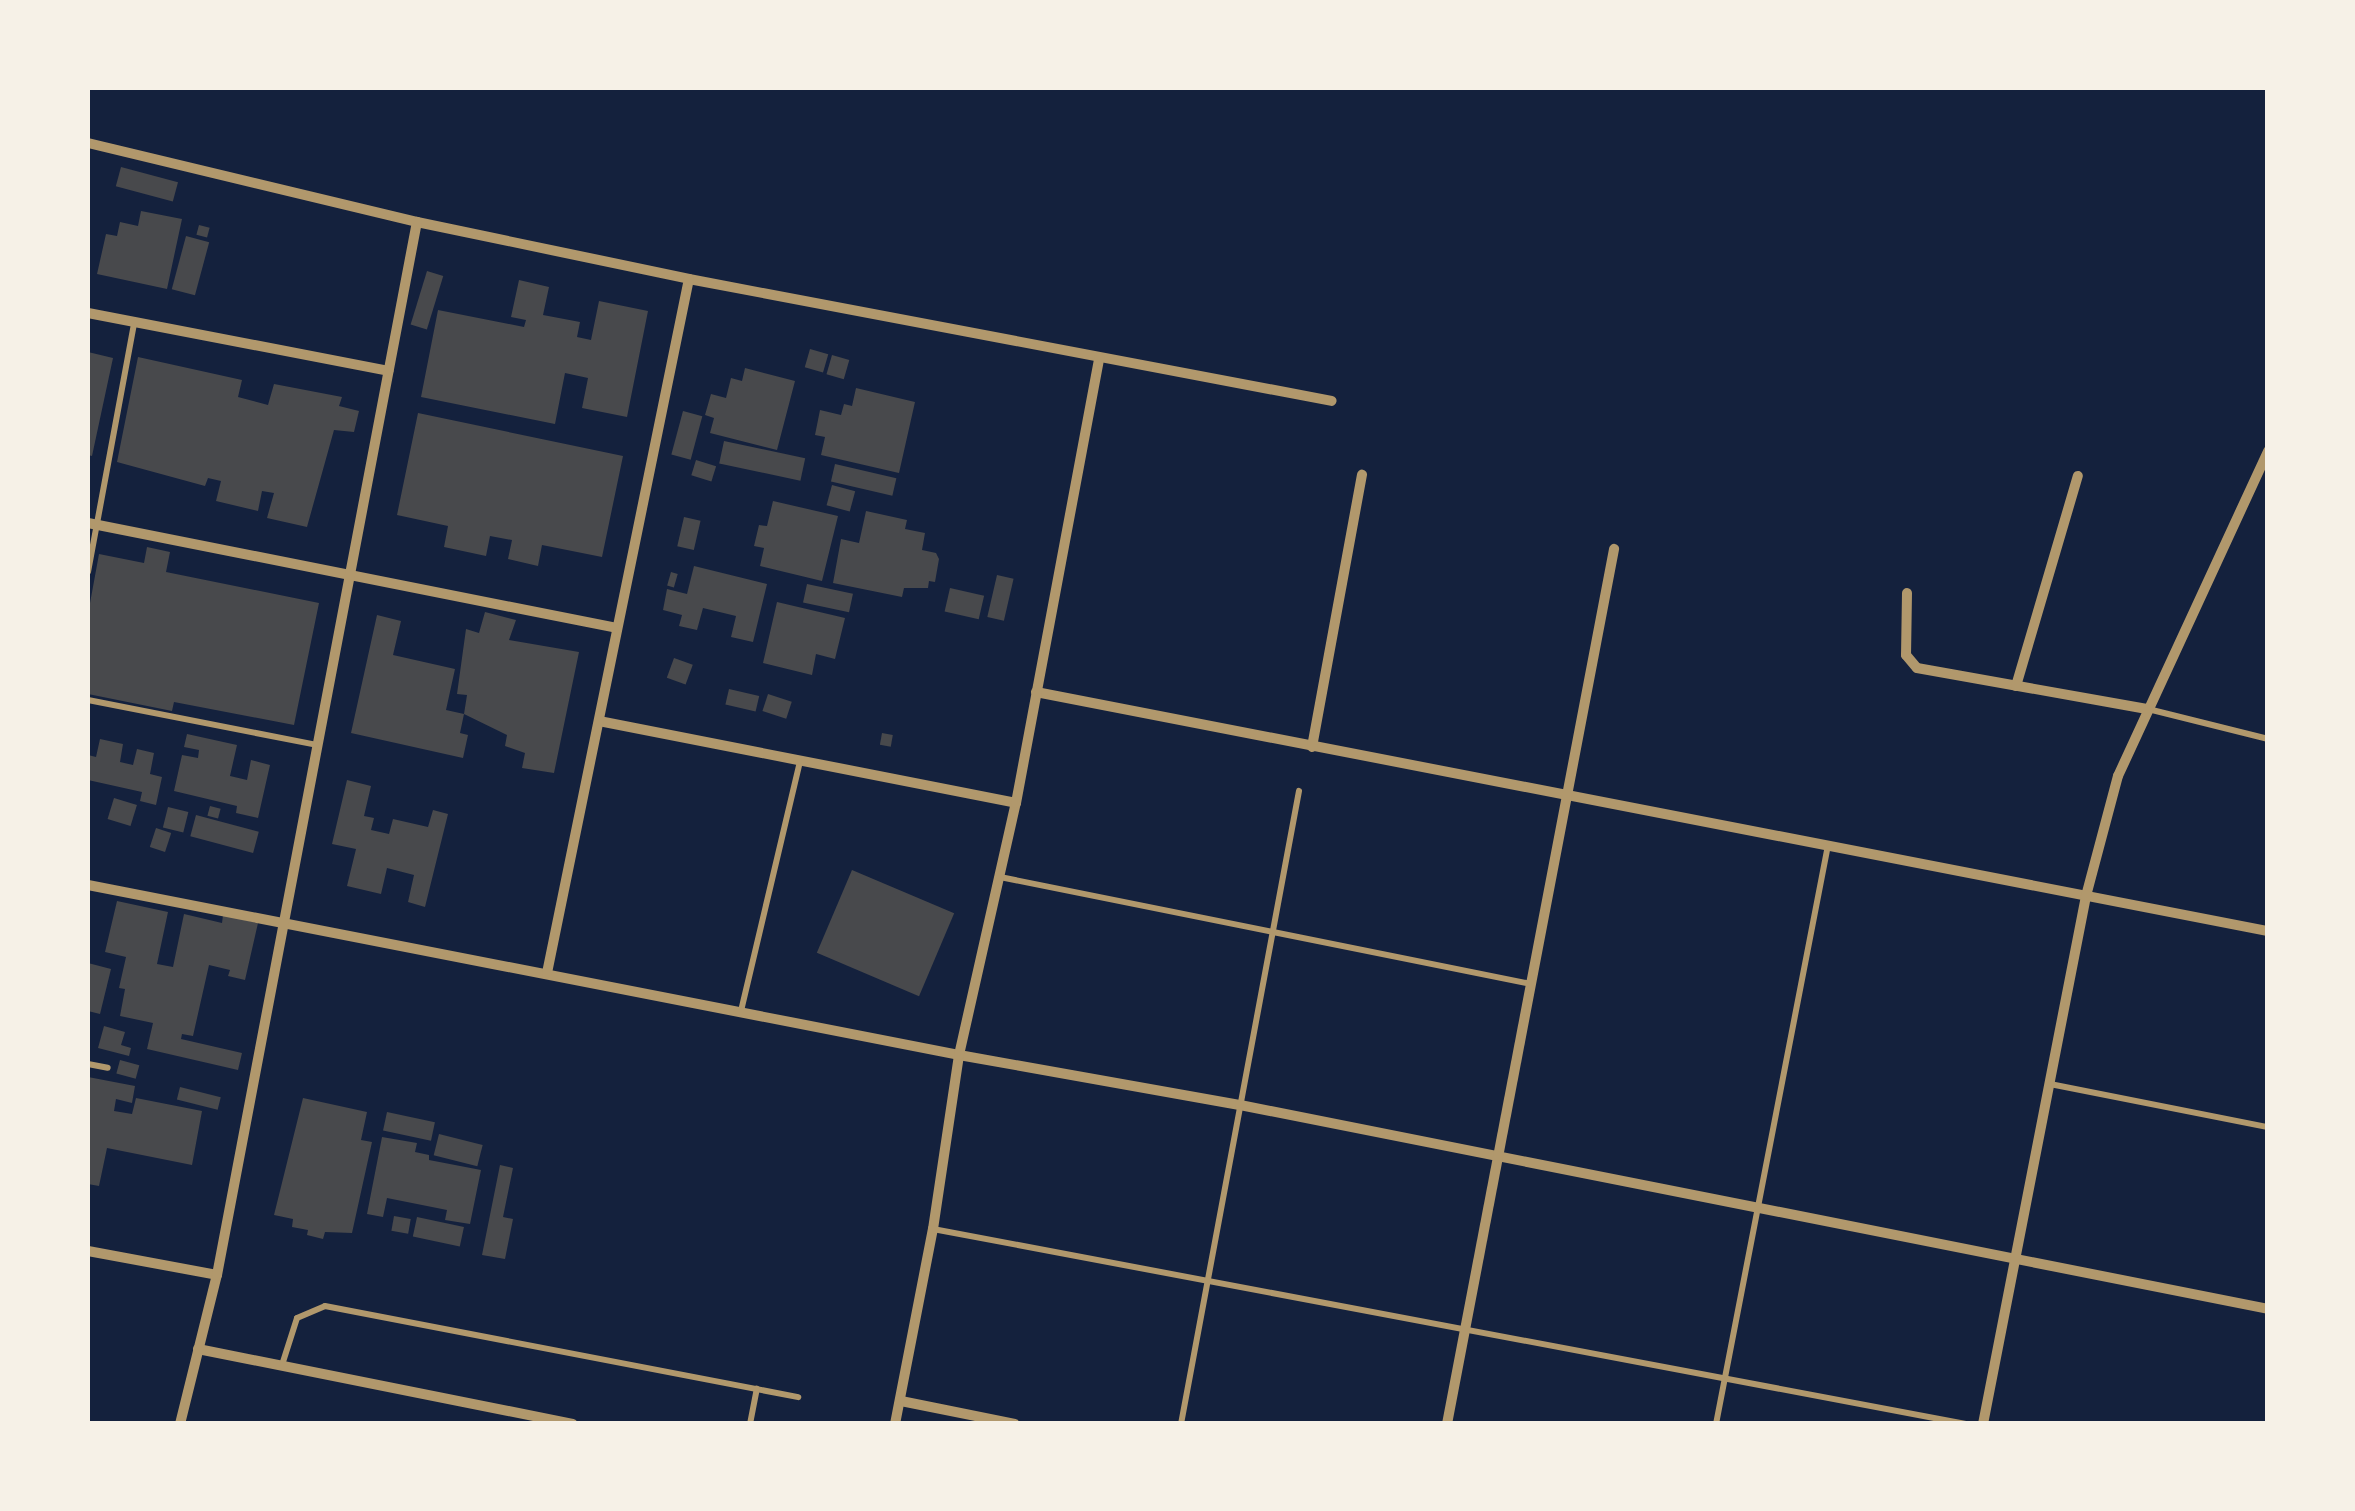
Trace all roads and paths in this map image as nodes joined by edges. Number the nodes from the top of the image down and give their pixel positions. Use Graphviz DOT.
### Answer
graph roads {
  1 [pos="88,143"];
  2 [pos="418,222"];
  3 [pos="689,279"];
  4 [pos="88,313"];
  5 [pos="134,323"];
  6 [pos="1099,358"];
  7 [pos="388,371"];
  8 [pos="1332,401"];
  9 [pos="2268,451"];
  10 [pos="1362,475"];
  11 [pos="2078,476"];
  12 [pos="91,524"];
  13 [pos="1614,549"];
  14 [pos="88,572"];
  15 [pos="348,574"];
  16 [pos="1907,593"];
  17 [pos="618,628"];
  18 [pos="2016,686"];
  19 [pos="1036,692"];
  20 [pos="88,700"];
  21 [pos="2148,708"];
  22 [pos="598,722"];
  23 [pos="2268,739"];
  24 [pos="318,745"];
  25 [pos="1312,746"];
  26 [pos="800,761"];
  27 [pos="1299,792"];
  28 [pos="1567,795"];
  29 [pos="1016,803"];
  30 [pos="1828,846"];
  31 [pos="1000,877"];
  32 [pos="88,884"];
  33 [pos="2086,896"];
  34 [pos="282,923"];
  35 [pos="2268,931"];
  36 [pos="1272,932"];
  37 [pos="547,973"];
  38 [pos="1530,984"];
  39 [pos="740,1013"];
  40 [pos="959,1055"];
  41 [pos="88,1064"];
  42 [pos="108,1068"];
  43 [pos="2049,1084"];
  44 [pos="1240,1104"];
  45 [pos="2268,1126"];
  46 [pos="1498,1156"];
  47 [pos="1757,1208"];
  48 [pos="933,1230"];
  49 [pos="88,1250"];
  50 [pos="2016,1259"];
  51 [pos="217,1275"];
  52 [pos="1207,1281"];
  53 [pos="2268,1309"];
  54 [pos="1465,1330"];
  55 [pos="198,1349"];
  56 [pos="282,1365"];
  57 [pos="1725,1378"];
  58 [pos="757,1389"];
  59 [pos="798,1396"];
  60 [pos="900,1402"];
  61 [pos="187,1406"];
  62 [pos="180,1424"];
  63 [pos="188,1424"];
  64 [pos="574,1424"];
  65 [pos="750,1424"];
  66 [pos="896,1424"];
  67 [pos="1014,1424"];
  68 [pos="1180,1424"];
  69 [pos="1447,1424"];
  70 [pos="1716,1424"];
  71 [pos="1966,1424"];
  72 [pos="1983,1424"];
  1 -- 2 [label="street"];
  2 -- 3 [label="street"];
  2 -- 7 [label="street"];
  3 -- 6 [label="street"];
  3 -- 17 [label="street"];
  4 -- 5 [label="street"];
  5 -- 7 [label="street"];
  5 -- 12 [label="lane"];
  6 -- 8 [label="street"];
  6 -- 19 [label="street"];
  7 -- 15 [label="street"];
  9 -- 21 [label="street"];
  10 -- 25 [label="street"];
  11 -- 18 [label="street"];
  12 -- 14 [label="lane"];
  12 -- 15 [label="street"];
  13 -- 28 [label="street"];
  15 -- 17 [label="street"];
  15 -- 24 [label="street"];
  16 -- 18 [label="street"];
  17 -- 22 [label="street"];
  18 -- 21 [label="street"];
  19 -- 25 [label="street"];
  19 -- 29 [label="street"];
  20 -- 24 [label="lane"];
  21 -- 23 [label="lane"];
  21 -- 33 [label="street"];
  22 -- 26 [label="street"];
  22 -- 37 [label="street"];
  24 -- 34 [label="street"];
  25 -- 28 [label="street"];
  26 -- 29 [label="street"];
  26 -- 39 [label="lane"];
  27 -- 36 [label="lane"];
  28 -- 30 [label="street"];
  28 -- 38 [label="street"];
  29 -- 31 [label="street"];
  30 -- 33 [label="street"];
  30 -- 47 [label="lane"];
  31 -- 36 [label="lane"];
  31 -- 40 [label="street"];
  32 -- 34 [label="street"];
  33 -- 35 [label="street"];
  33 -- 43 [label="street"];
  34 -- 37 [label="street"];
  34 -- 51 [label="street"];
  36 -- 38 [label="lane"];
  36 -- 44 [label="lane"];
  37 -- 39 [label="street"];
  38 -- 46 [label="street"];
  39 -- 40 [label="street"];
  40 -- 44 [label="street"];
  40 -- 48 [label="street"];
  41 -- 42 [label="lane"];
  43 -- 45 [label="lane"];
  43 -- 50 [label="street"];
  44 -- 46 [label="street"];
  44 -- 52 [label="lane"];
  46 -- 47 [label="street"];
  46 -- 54 [label="street"];
  47 -- 50 [label="street"];
  47 -- 57 [label="lane"];
  48 -- 52 [label="lane"];
  48 -- 60 [label="street"];
  49 -- 51 [label="street"];
  50 -- 53 [label="street"];
  50 -- 72 [label="street"];
  51 -- 55 [label="street"];
  52 -- 54 [label="lane"];
  52 -- 68 [label="lane"];
  54 -- 57 [label="lane"];
  54 -- 69 [label="street"];
  55 -- 56 [label="street"];
  55 -- 61 [label="street"];
  56 -- 58 [label="lane"];
  56 -- 64 [label="street"];
  57 -- 70 [label="lane"];
  57 -- 71 [label="lane"];
  58 -- 59 [label="lane"];
  58 -- 65 [label="lane"];
  60 -- 66 [label="street"];
  60 -- 67 [label="street"];
  61 -- 62 [label="street"];
  61 -- 63 [label="street"];
}
